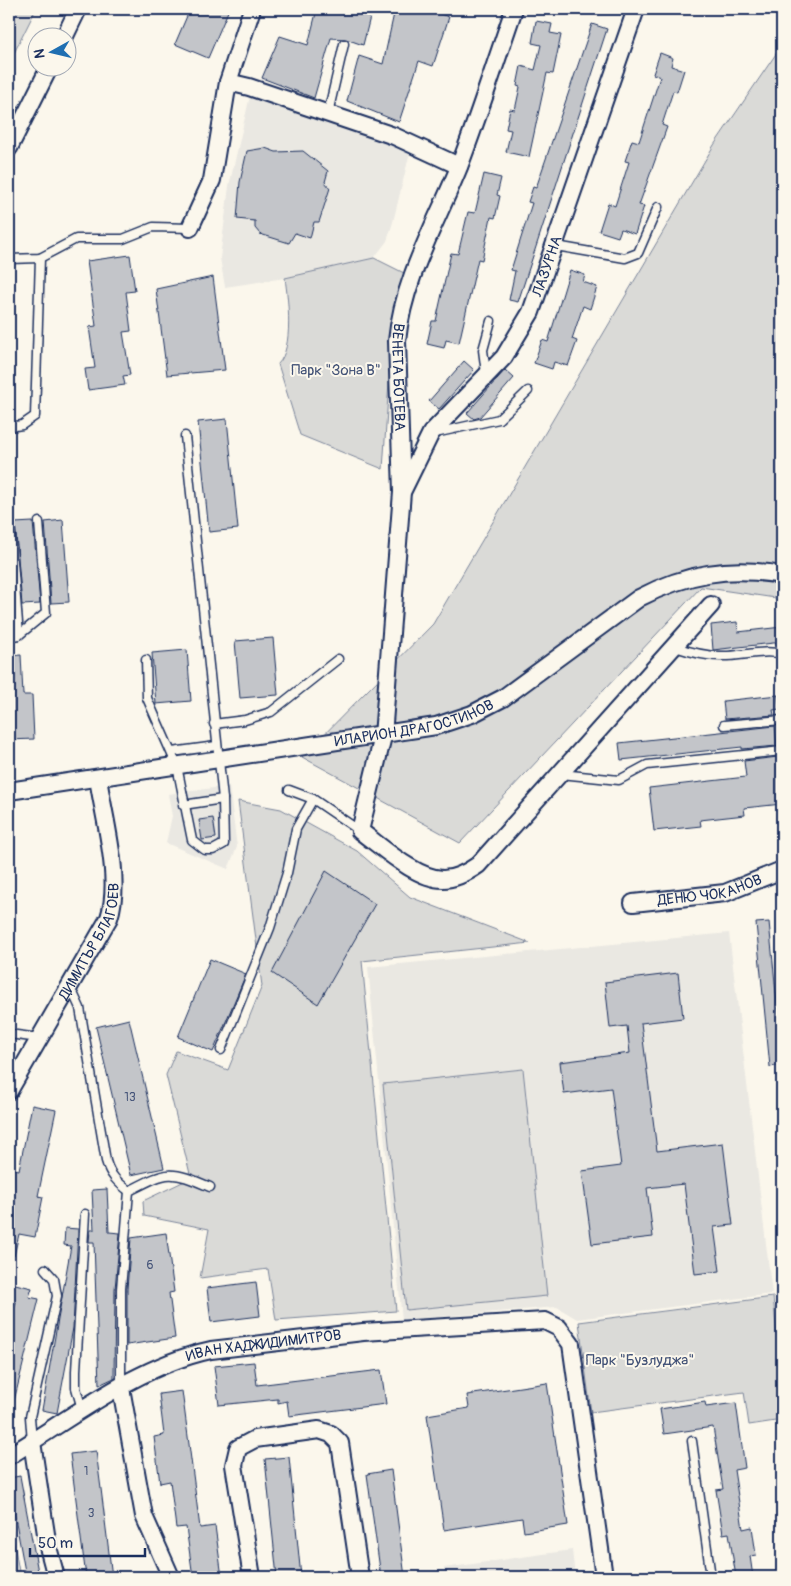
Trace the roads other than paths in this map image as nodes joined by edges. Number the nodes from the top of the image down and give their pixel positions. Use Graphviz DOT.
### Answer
graph roads {
  1 [pos="78,9"];
  2 [pos="252,9"];
  3 [pos="514,9"];
  4 [pos="636,9"];
  5 [pos="69,28"];
  6 [pos="344,44"];
  7 [pos="44,78"];
  8 [pos="228,82"];
  9 [pos="328,112"];
  10 [pos="9,148"];
  11 [pos="459,166"];
  12 [pos="658,207"];
  13 [pos="190,228"];
  14 [pos="556,246"];
  15 [pos="40,258"];
  16 [pos="9,260"];
  17 [pos="491,321"];
  18 [pos="486,374"];
  19 [pos="528,391"];
  20 [pos="9,427"];
  21 [pos="431,433"];
  22 [pos="185,436"];
  23 [pos="402,492"];
  24 [pos="39,522"];
  25 [pos="10,526"];
  26 [pos="782,575"];
  27 [pos="710,605"];
  28 [pos="19,635"];
  29 [pos="9,637"];
  30 [pos="675,647"];
  31 [pos="782,654"];
  32 [pos="338,659"];
  33 [pos="146,660"];
  34 [pos="782,720"];
  35 [pos="214,724"];
  36 [pos="724,725"];
  37 [pos="382,736"];
  38 [pos="782,751"];
  39 [pos="217,753"];
  40 [pos="174,759"];
  41 [pos="562,774"];
  42 [pos="98,778"];
  43 [pos="289,790"];
  44 [pos="9,791"];
  45 [pos="223,799"];
  46 [pos="313,799"];
  47 [pos="183,805"];
  48 [pos="360,831"];
  49 [pos="782,870"];
  50 [pos="633,903"];
  51 [pos="66,989"];
  52 [pos="9,1034"];
  53 [pos="39,1038"];
  54 [pos="221,1050"];
  55 [pos="9,1091"];
  56 [pos="210,1187"];
  57 [pos="129,1191"];
  58 [pos="85,1214"];
  59 [pos="45,1269"];
  60 [pos="121,1388"];
  61 [pos="82,1410"];
  62 [pos="692,1441"];
  63 [pos="32,1442"];
  64 [pos="9,1456"];
  65 [pos="56,1577"];
  66 [pos="171,1577"];
  67 [pos="252,1577"];
  68 [pos="360,1577"];
  69 [pos="604,1577"];
  70 [pos="711,1577"];
  1 -- 5 [label="street"];
  2 -- 8 [label="street"];
  3 -- 11 [label="street, ВЕНЕТА БОТЕВА"];
  4 -- 14 [label="street, ЛАЗУРНА"];
  6 -- 9 [label="lane"];
  7 -- 10 [label="street"];
  8 -- 9 [label="street"];
  8 -- 13 [label="street"];
  9 -- 11 [label="street"];
  11 -- 23 [label="street, ВЕНЕТА БОТЕВА"];
  12 -- 14 [label="lane"];
  13 -- 15 [label="lane"];
  14 -- 18 [label="street, ЛАЗУРНА"];
  15 -- 16 [label="lane"];
  15 -- 20 [label="lane"];
  17 -- 18 [label="lane"];
  18 -- 21 [label="street, ЛАЗУРНА"];
  19 -- 21 [label="lane"];
  21 -- 23 [label="street, ЛАЗУРНА"];
  22 -- 35 [label="lane"];
  23 -- 37 [label="street, ВЕНЕТА БОТЕВА"];
  24 -- 28 [label="lane"];
  25 -- 28 [label="lane"];
  26 -- 37 [label="street, ИЛАРИОН ДРАГОСТИНОВ"];
  27 -- 30 [label="street"];
  28 -- 29 [label="lane"];
  30 -- 31 [label="lane"];
  30 -- 41 [label="street"];
  32 -- 35 [label="lane"];
  33 -- 40 [label="lane"];
  34 -- 36 [label="lane"];
  35 -- 39 [label="lane"];
  37 -- 39 [label="street, ИЛАРИОН ДРАГОСТИНОВ"];
  37 -- 48 [label="street, ВЕНЕТА БОТЕВА"];
  38 -- 41 [label="lane"];
  39 -- 40 [label="street, ИЛАРИОН ДРАГОСТИНОВ"];
  39 -- 45 [label="lane"];
  40 -- 42 [label="street, ИЛАРИОН ДРАГОСТИНОВ"];
  40 -- 47 [label="lane"];
  41 -- 48 [label="street"];
  42 -- 44 [label="street, ИЛАРИОН ДРАГОСТИНОВ"];
  42 -- 51 [label="street, ДИМИТЪР БЛАГОЕВ"];
  43 -- 46 [label="lane"];
  45 -- 47 [label="lane"];
  45 -- 47 [label="lane"];
  46 -- 48 [label="lane"];
  46 -- 54 [label="lane"];
  49 -- 50 [label="street, ДЕНЮ ЧОКАНОВ"];
  51 -- 53 [label="street, ДИМИТЪР БЛАГОЕВ"];
  51 -- 57 [label="lane"];
  52 -- 53 [label="lane"];
  53 -- 55 [label="street, ДИМИТЪР БЛАГОЕВ"];
  56 -- 57 [label="lane"];
  57 -- 60 [label="lane"];
  58 -- 61 [label="lane"];
  59 -- 63 [label="lane"];
  60 -- 61 [label="street, ИВАН ХАДЖИДИМИТРОВ"];
  60 -- 66 [label="street"];
  60 -- 69 [label="street, ИВАН ХАДЖИДИМИТРОВ"];
  61 -- 63 [label="street, ИВАН ХАДЖИДИМИТРОВ"];
  62 -- 70 [label="lane"];
  63 -- 64 [label="street, ИВАН ХАДЖИДИМИТРОВ"];
  63 -- 65 [label="street"];
  67 -- 68 [label="street"];
}
